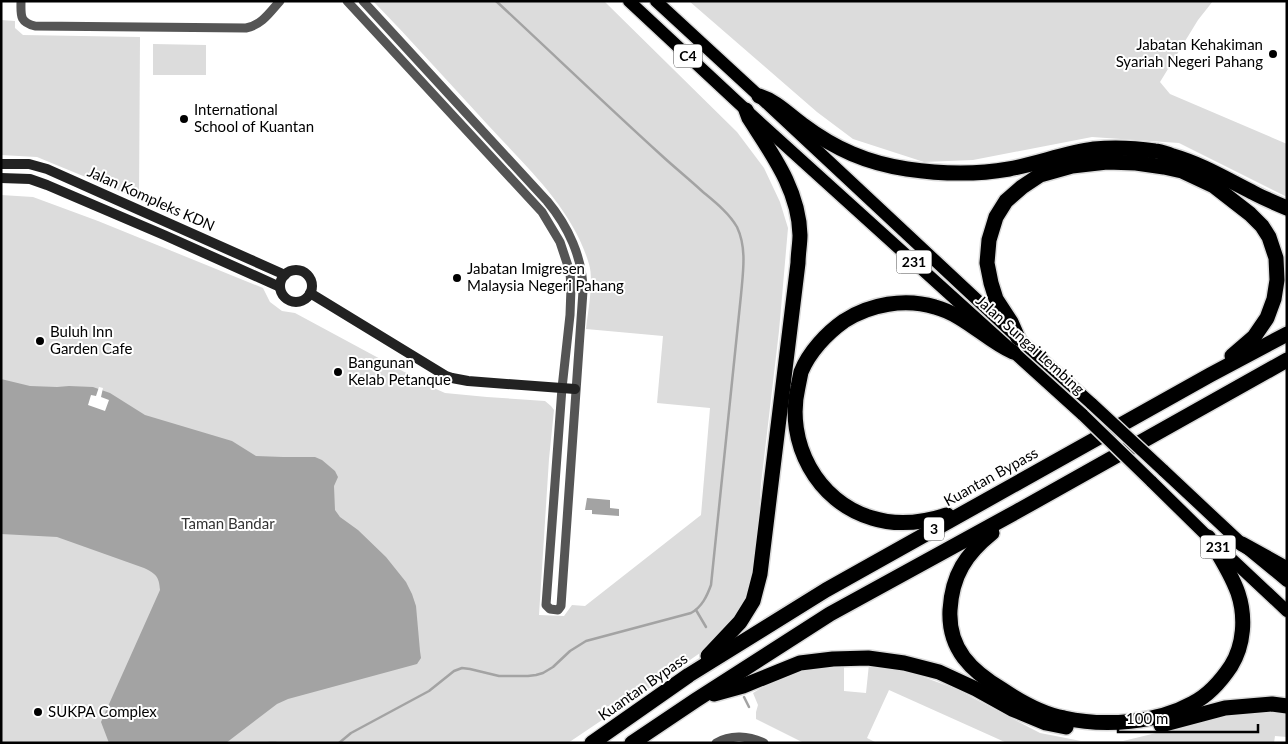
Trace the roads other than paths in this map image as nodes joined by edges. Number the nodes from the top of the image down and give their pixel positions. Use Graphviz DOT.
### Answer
graph roads {
  1 [pos="21,1"];
  2 [pos="280,1"];
  3 [pos="347,1"];
  4 [pos="363,1"];
  5 [pos="630,1"];
  6 [pos="656,1"];
  7 [pos="759,96"];
  8 [pos="746,110"];
  9 [pos="468,113"];
  10 [pos="458,122"];
  11 [pos="1,164"];
  12 [pos="33,165"];
  13 [pos="1,178"];
  14 [pos="30,179"];
  15 [pos="1287,208"];
  16 [pos="285,274"];
  17 [pos="280,287"];
  18 [pos="310,293"];
  19 [pos="1287,334"];
  20 [pos="1016,345"];
  21 [pos="1287,360"];
  22 [pos="1287,367"];
  23 [pos="1266,371"];
  24 [pos="1210,375"];
  25 [pos="562,388"];
  26 [pos="576,390"];
  27 [pos="975,506"];
  28 [pos="1016,512"];
  29 [pos="1208,537"];
  30 [pos="1242,544"];
  31 [pos="1287,570"];
  32 [pos="1287,581"];
  33 [pos="1287,611"];
  34 [pos="689,675"];
  35 [pos="696,700"];
  36 [pos="1287,706"];
  37 [pos="592,743"];
  38 [pos="632,743"];
  39 [pos="716,743"];
  40 [pos="764,743"];
  1 -- 2 [label="street"];
  3 -- 10 [label="street"];
  4 -- 9 [label="street"];
  5 -- 8 [label="main road, C4"];
  6 -- 7 [label="main road, C4"];
  7 -- 15 [label="highway"];
  7 -- 20 [label="main road, Jalan Sungai Lembing / 231"];
  8 -- 20 [label="main road, Jalan Sungai Lembing / 231"];
  8 -- 34 [label="highway"];
  9 -- 10 [label="street"];
  9 -- 26 [label="street"];
  10 -- 25 [label="street"];
  11 -- 12 [label="street, Jalan Kompleks KDN"];
  12 -- 14 [label="street"];
  12 -- 16 [label="street, Jalan Kompleks KDN"];
  13 -- 14 [label="street, Jalan Kompleks KDN"];
  14 -- 17 [label="street, Jalan Kompleks KDN"];
  16 -- 17 [label="street"];
  16 -- 18 [label="street"];
  17 -- 18 [label="street"];
  18 -- 25 [label="street"];
  19 -- 24 [label="highway, Kuantan Bypass / 3"];
  20 -- 24 [label="highway"];
  20 -- 27 [label="highway"];
  20 -- 29 [label="main road, Jalan Sungai Lembing / 231, bridge"];
  20 -- 30 [label="main road, Jalan Sungai Lembing / 231, bridge"];
  21 -- 23 [label="highway, 3"];
  22 -- 23 [label="highway"];
  23 -- 28 [label="highway, 3"];
  24 -- 27 [label="highway, Kuantan Bypass / 3"];
  25 -- 26 [label="street"];
  25 -- 26 [label="street"];
  27 -- 34 [label="highway, Kuantan Bypass / 3"];
  28 -- 29 [label="highway"];
  28 -- 35 [label="highway, 3"];
  29 -- 33 [label="main road, Jalan Sungai Lembing / 231"];
  30 -- 31 [label="highway"];
  30 -- 32 [label="main road, Jalan Sungai Lembing / 231"];
  34 -- 37 [label="highway, Kuantan Bypass / 3"];
  35 -- 36 [label="highway"];
  35 -- 38 [label="highway, 3"];
  39 -- 40 [label="street"];
}
